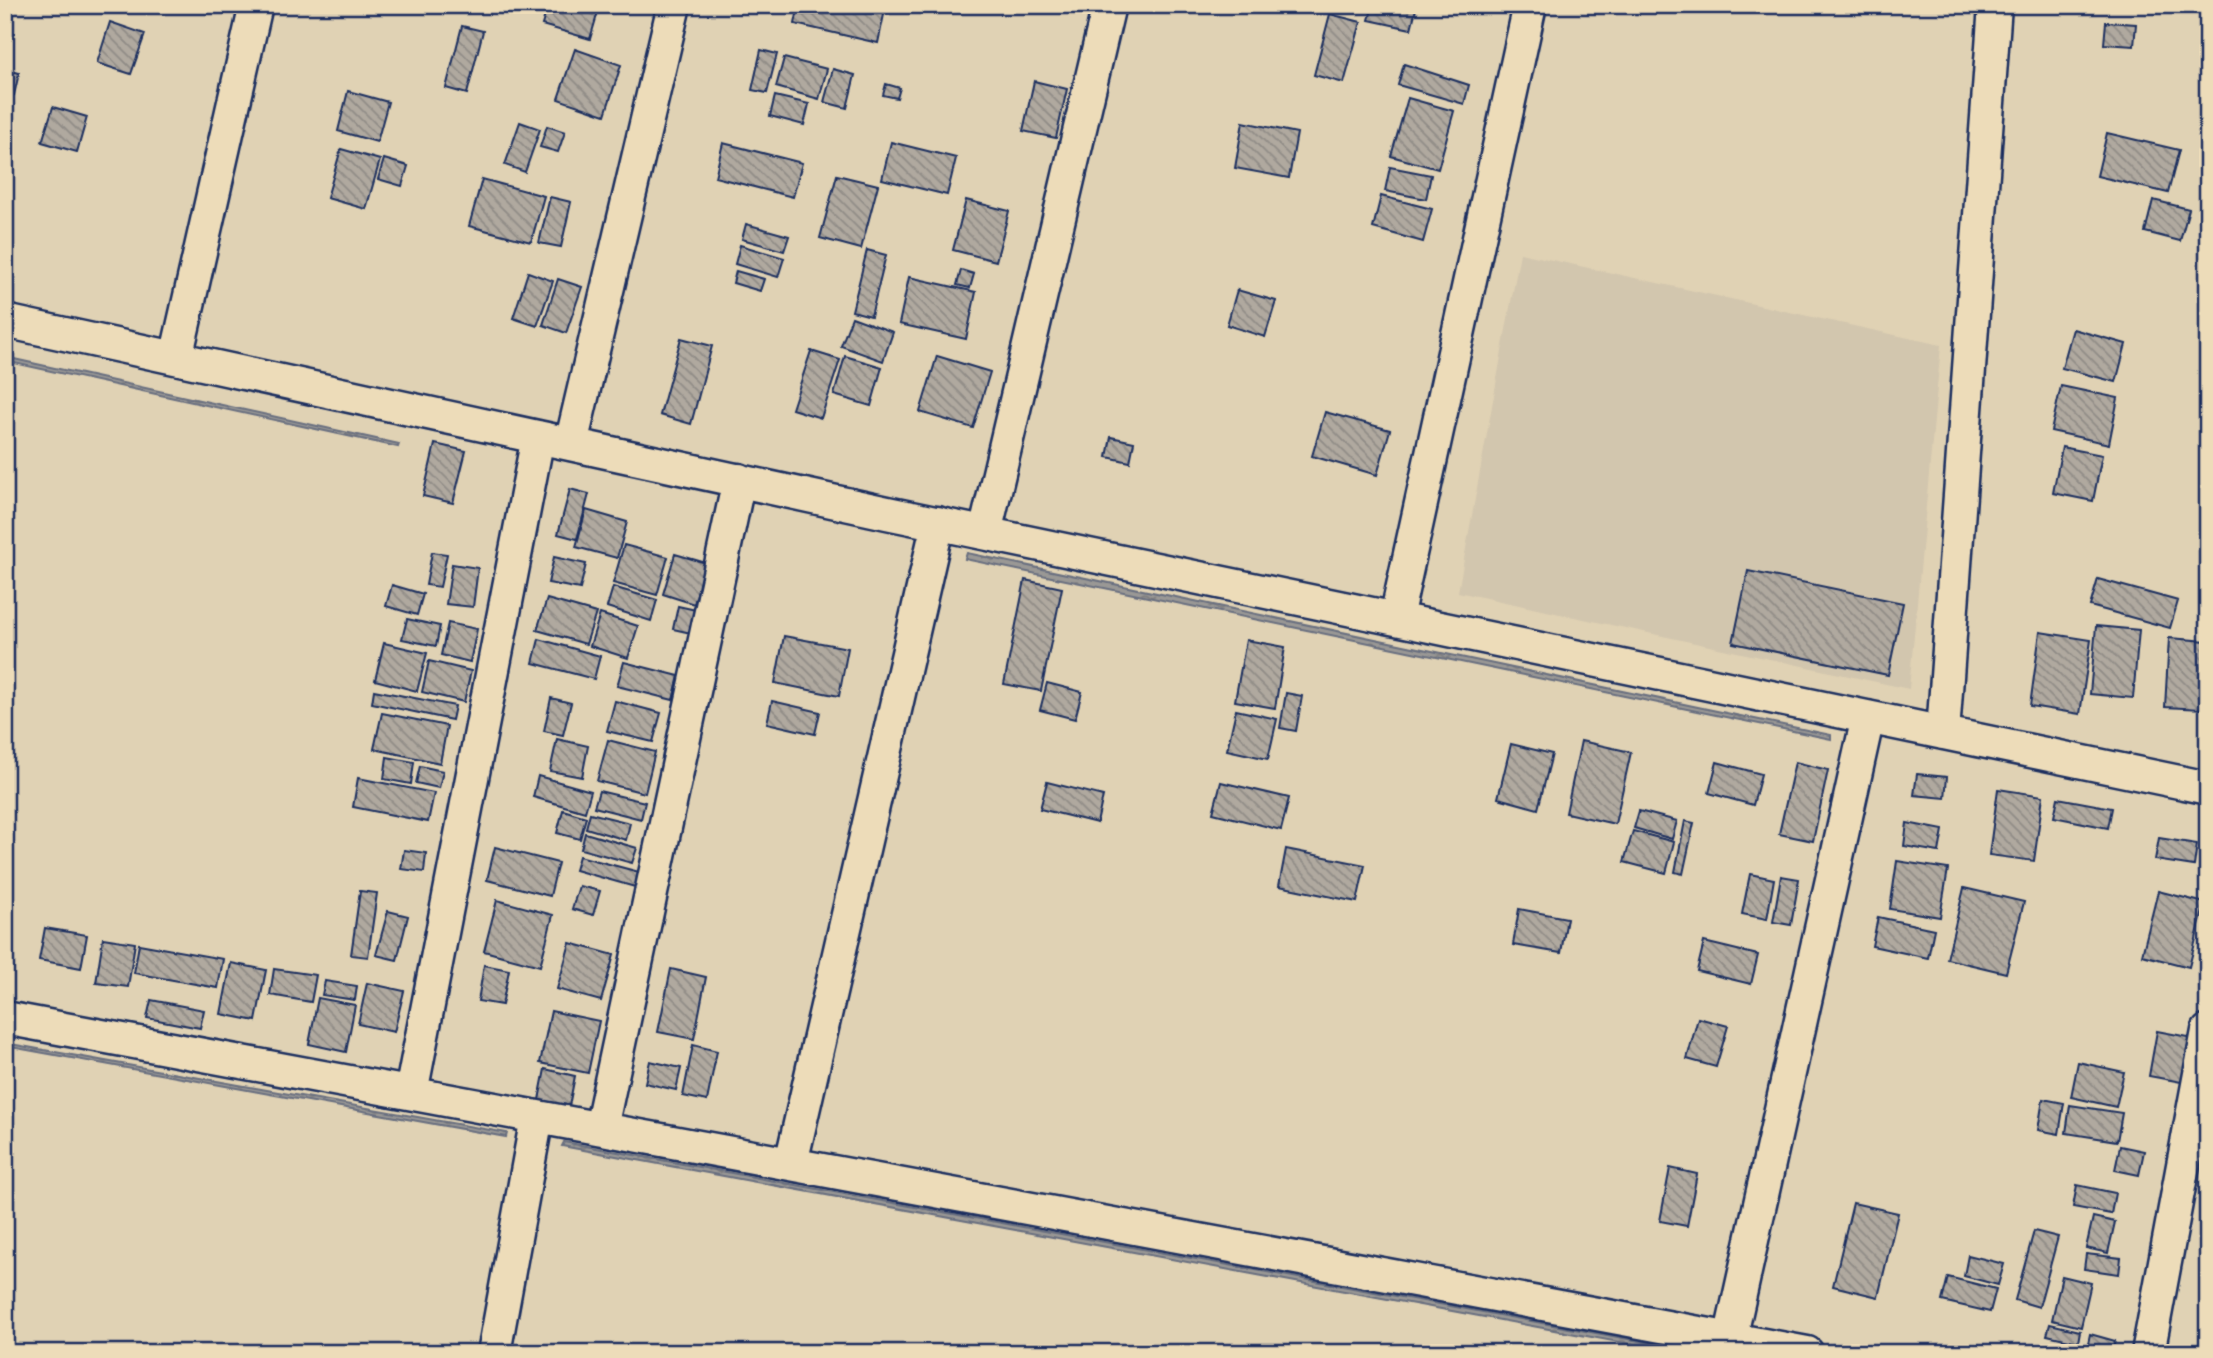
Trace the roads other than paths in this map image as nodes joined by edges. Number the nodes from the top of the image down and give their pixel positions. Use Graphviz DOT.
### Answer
graph roads {
  1 [pos="256,5"];
  2 [pos="674,5"];
  3 [pos="1109,5"];
  4 [pos="1530,5"];
  5 [pos="1995,5"];
  6 [pos="5,321"];
  7 [pos="176,358"];
  8 [pos="538,437"];
  9 [pos="571,444"];
  10 [pos="739,480"];
  11 [pos="938,523"];
  12 [pos="985,533"];
  13 [pos="1396,618"];
  14 [pos="1868,717"];
  15 [pos="1944,733"];
  16 [pos="2208,788"];
  17 [pos="5,1018"];
  18 [pos="2208,1031"];
  19 [pos="411,1093"];
  20 [pos="537,1116"];
  21 [pos="601,1128"];
  22 [pos="791,1163"];
  23 [pos="1729,1345"];
  24 [pos="494,1353"];
  25 [pos="1807,1353"];
  26 [pos="2148,1353"];
  1 -- 7 [label="street"];
  2 -- 9 [label="street"];
  3 -- 12 [label="street"];
  4 -- 13 [label="street"];
  5 -- 15 [label="street"];
  6 -- 7 [label="street"];
  7 -- 8 [label="street"];
  8 -- 9 [label="street"];
  8 -- 19 [label="street"];
  9 -- 10 [label="street"];
  10 -- 11 [label="street"];
  10 -- 21 [label="street"];
  11 -- 12 [label="street"];
  11 -- 22 [label="street"];
  12 -- 13 [label="street"];
  13 -- 14 [label="street"];
  14 -- 15 [label="street"];
  14 -- 23 [label="street"];
  15 -- 16 [label="street"];
  17 -- 19 [label="street"];
  18 -- 26 [label="street"];
  19 -- 20 [label="street"];
  20 -- 21 [label="street"];
  20 -- 24 [label="street"];
  21 -- 22 [label="street"];
  22 -- 23 [label="street"];
  23 -- 25 [label="street"];
}
